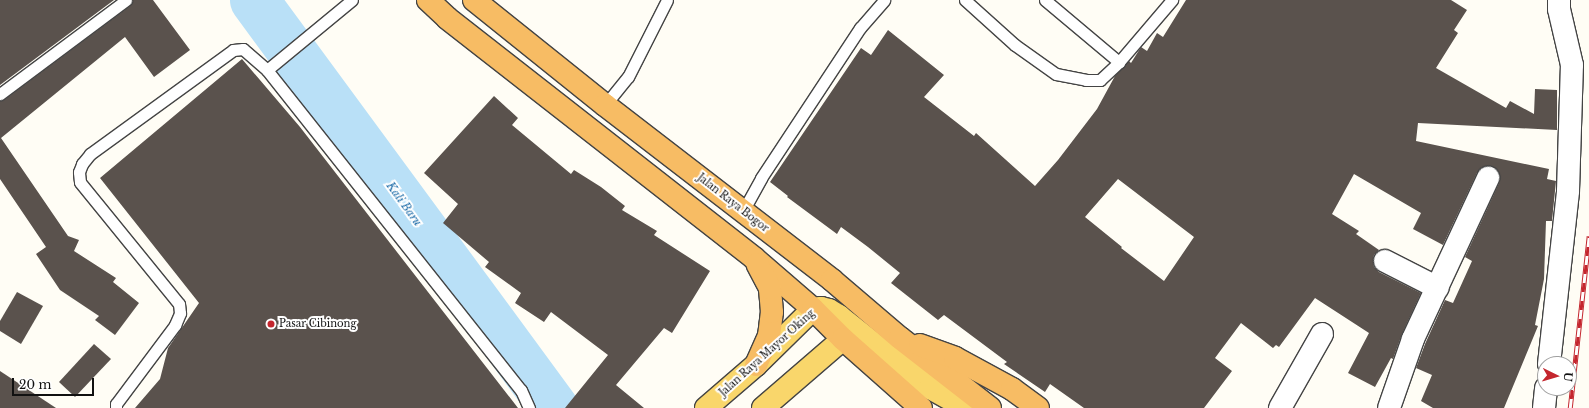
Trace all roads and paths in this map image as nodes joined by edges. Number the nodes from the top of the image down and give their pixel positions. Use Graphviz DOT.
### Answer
graph roads {
  1 [pos="126,0"];
  2 [pos="352,0"];
  3 [pos="428,0"];
  4 [pos="474,0"];
  5 [pos="667,0"];
  6 [pos="884,0"];
  7 [pos="965,0"];
  8 [pos="1045,0"];
  9 [pos="1172,0"];
  10 [pos="1559,0"];
  11 [pos="1119,62"];
  12 [pos="267,70"];
  13 [pos="0,94"];
  14 [pos="605,105"];
  15 [pos="1488,178"];
  16 [pos="743,211"];
  17 [pos="754,258"];
  18 [pos="1385,261"];
  19 [pos="1438,288"];
  20 [pos="813,309"];
  21 [pos="1322,334"];
  22 [pos="900,338"];
  23 [pos="843,339"];
  24 [pos="1550,356"];
  25 [pos="756,365"];
  26 [pos="1545,396"];
  27 [pos="116,408"];
  28 [pos="529,408"];
  29 [pos="706,408"];
  30 [pos="763,408"];
  31 [pos="921,408"];
  32 [pos="966,408"];
  33 [pos="990,408"];
  34 [pos="1038,408"];
  35 [pos="1280,408"];
  36 [pos="1389,408"];
  37 [pos="1544,408"];
  1 -- 13 [label="lane"];
  2 -- 12 [label="lane"];
  3 -- 17 [label="highway"];
  4 -- 14 [label="highway, Jalan Raya Bogor"];
  5 -- 14 [label="lane"];
  6 -- 16 [label="lane"];
  7 -- 11 [label="lane"];
  8 -- 11 [label="lane"];
  9 -- 11 [label="lane"];
  10 -- 24 [label="street"];
  12 -- 27 [label="lane"];
  12 -- 28 [label="lane"];
  14 -- 16 [label="highway, Jalan Raya Bogor"];
  15 -- 19 [label="street"];
  16 -- 22 [label="highway, Jalan Raya Bogor"];
  17 -- 20 [label="highway"];
  17 -- 25 [label="highway"];
  18 -- 19 [label="street"];
  19 -- 36 [label="street"];
  20 -- 23 [label="highway"];
  20 -- 25 [label="main road, Jalan Raya Mayor Oking"];
  20 -- 32 [label="main road, Jalan Raya Mayor Oking"];
  21 -- 35 [label="street"];
  22 -- 33 [label="highway, Jalan Raya Bogor"];
  22 -- 34 [label="highway"];
  23 -- 30 [label="main road"];
  23 -- 31 [label="highway"];
  25 -- 29 [label="main road, Jalan Raya Mayor Oking"];
  26 -- 37 [label="street"];
}
